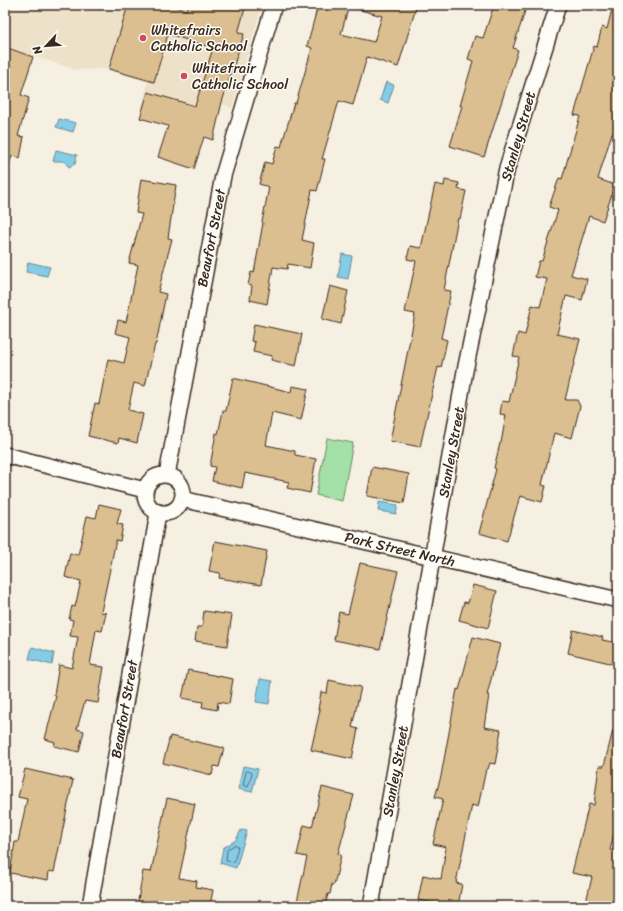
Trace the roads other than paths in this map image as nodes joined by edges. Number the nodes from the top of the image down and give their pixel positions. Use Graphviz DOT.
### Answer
graph roads {
  1 [pos="274,5"];
  2 [pos="558,5"];
  3 [pos="5,455"];
  4 [pos="167,475"];
  5 [pos="145,490"];
  6 [pos="182,500"];
  7 [pos="158,513"];
  8 [pos="432,556"];
  9 [pos="618,600"];
  10 [pos="90,906"];
  11 [pos="371,906"];
  1 -- 4 [label="street, Beaufort Street"];
  2 -- 8 [label="street, Stanley Street"];
  3 -- 5 [label="street"];
  4 -- 5 [label="street"];
  4 -- 6 [label="street"];
  5 -- 7 [label="street"];
  6 -- 7 [label="street"];
  6 -- 8 [label="street, Park Street North"];
  7 -- 10 [label="street, Beaufort Street"];
  8 -- 9 [label="street, Park Street North"];
  8 -- 11 [label="street, Stanley Street"];
}
